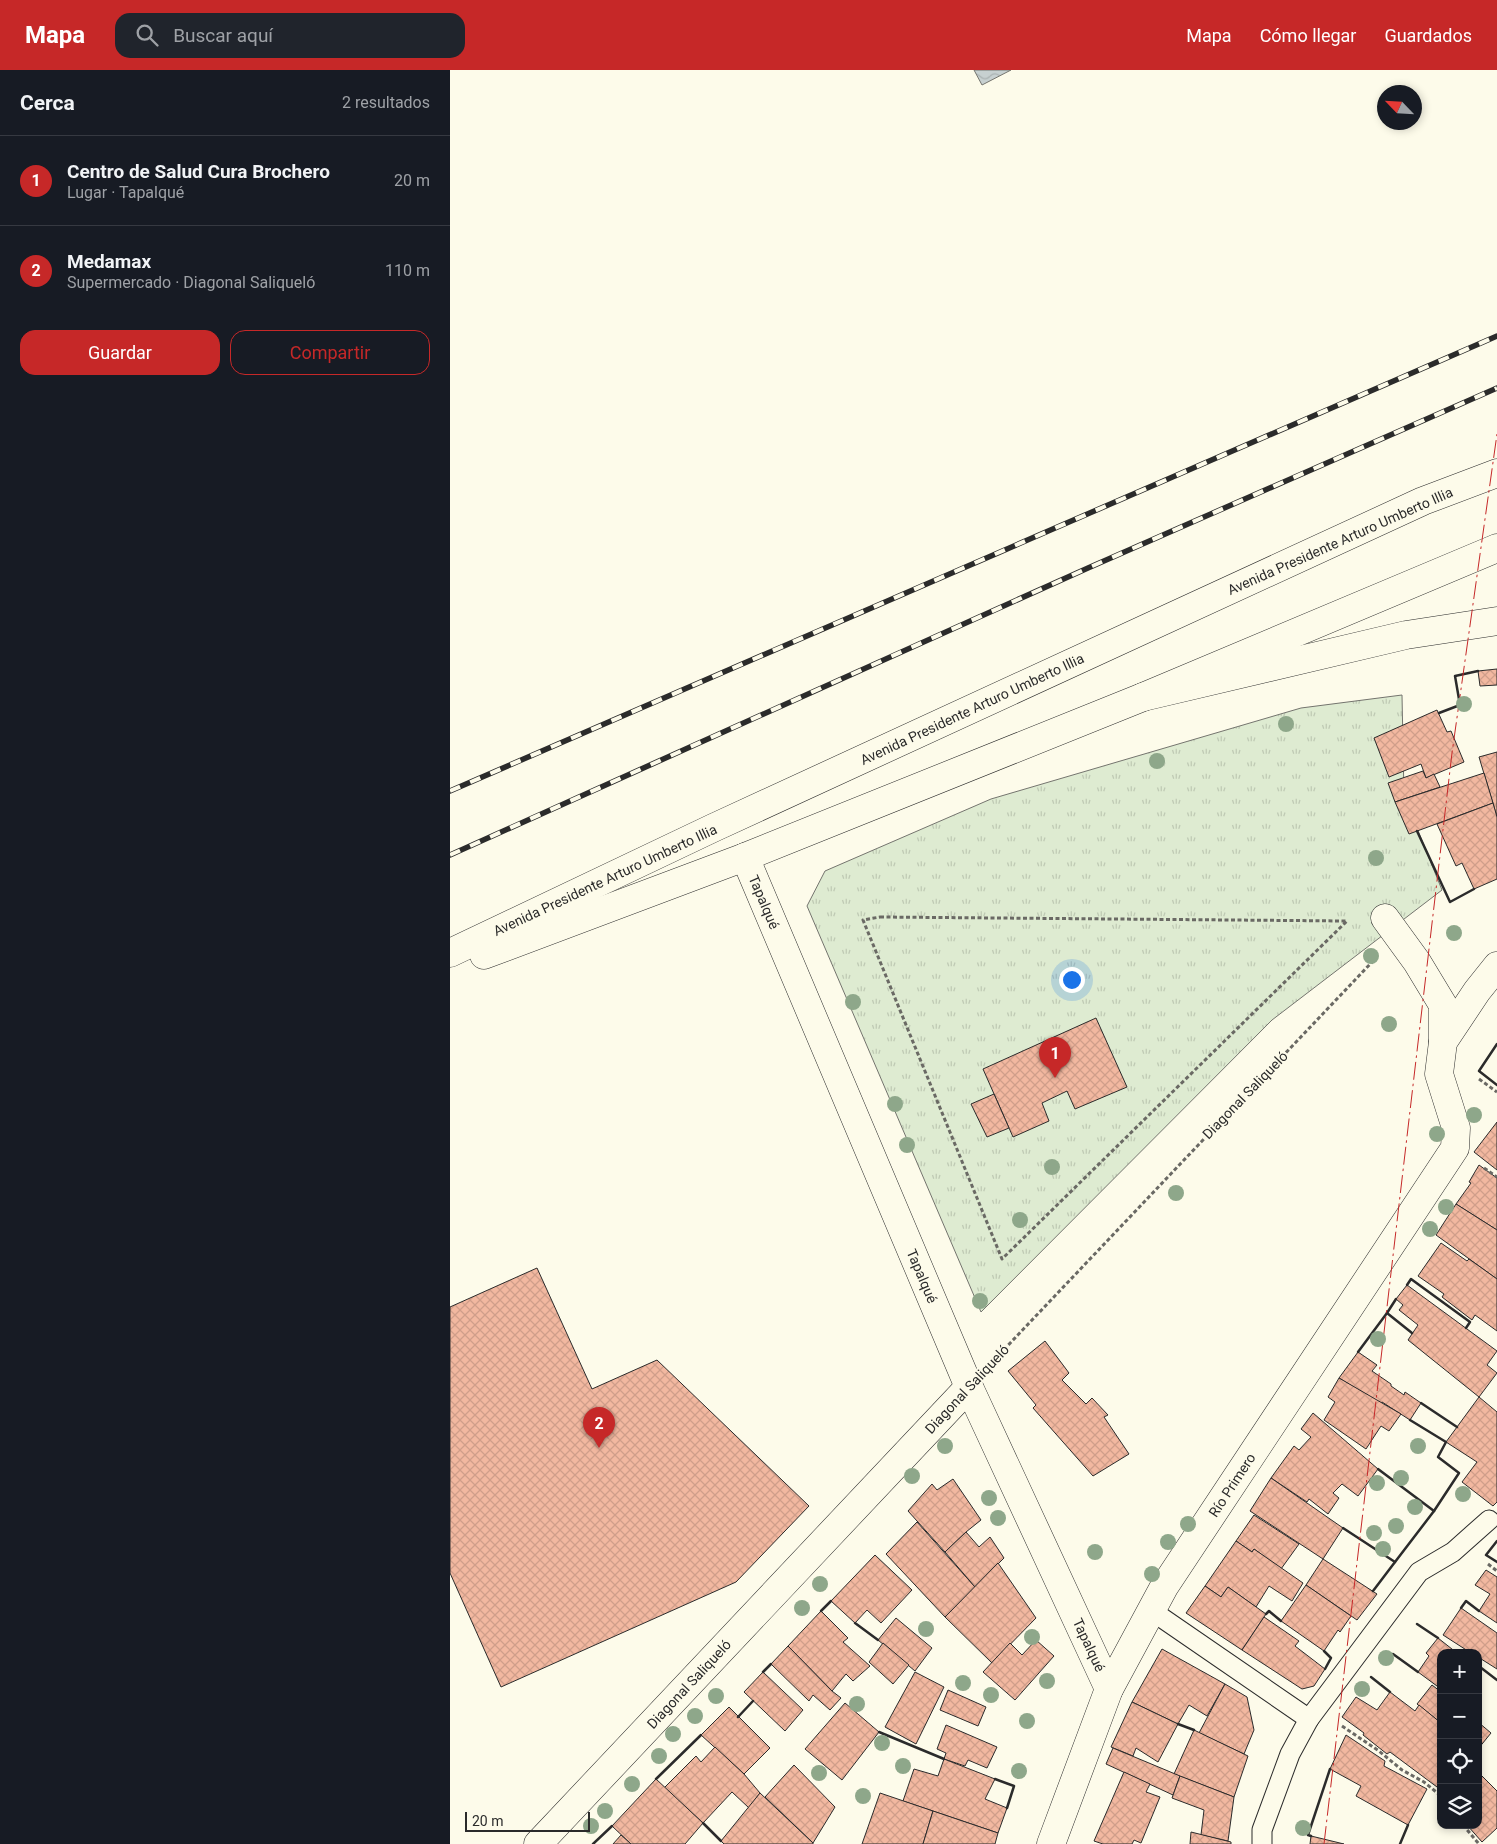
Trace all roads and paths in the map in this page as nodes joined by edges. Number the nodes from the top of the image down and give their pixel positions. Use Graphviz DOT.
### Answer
graph roads {
  1 [pos="1497,473"];
  2 [pos="1497,548"];
  3 [pos="1497,621"];
  4 [pos="1143,696"];
  5 [pos="745,857"];
  6 [pos="863,920"];
  7 [pos="1392,929"];
  8 [pos="450,953"];
  9 [pos="1497,966"];
  10 [pos="450,967"];
  11 [pos="1442,1042"];
  12 [pos="969,1387"];
  13 [pos="1489,1520"];
  14 [pos="1152,1611"];
  15 [pos="1109,1689"];
  16 [pos="1313,1714"];
  17 [pos="1437,1793"];
  18 [pos="1466,1829"];
  19 [pos="538,1844"];
  20 [pos="1050,1844"];
  21 [pos="1262,1844"];
  22 [pos="1479,1844"];
  1 -- 8 [label="main road, Avenida Presidente Arturo Umberto Illia"];
  2 -- 4 [label="main road, Avenida Presidente Arturo Umberto Illia"];
  3 -- 4 [label="main road"];
  4 -- 5 [label="main road, Avenida Presidente Arturo Umberto Illia"];
  5 -- 10 [label="main road, Avenida Presidente Arturo Umberto Illia"];
  5 -- 12 [label="main road, Tapalqué"];
  6 -- 6 [label="path"];
  7 -- 11 [label="main road"];
  7 -- 12 [label="path, Diagonal Saliqueló"];
  9 -- 11 [label="main road"];
  11 -- 14 [label="main road, Río Primero"];
  12 -- 15 [label="main road, Tapalqué"];
  12 -- 19 [label="main road, Diagonal Saliqueló"];
  13 -- 16 [label="lane"];
  14 -- 15 [label="main road, Río Primero"];
  14 -- 16 [label="lane"];
  15 -- 20 [label="main road, Río Primero"];
  16 -- 17 [label="path"];
  16 -- 21 [label="lane"];
  18 -- 22 [label="path"];
}
